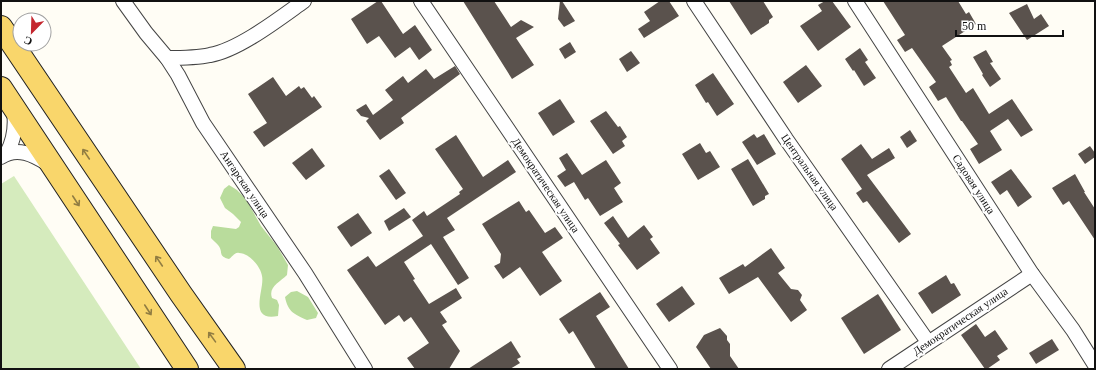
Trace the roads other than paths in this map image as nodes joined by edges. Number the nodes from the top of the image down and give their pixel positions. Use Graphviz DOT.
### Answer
graph roads {
  1 [pos="123,1"];
  2 [pos="304,1"];
  3 [pos="421,1"];
  4 [pos="694,1"];
  5 [pos="855,1"];
  6 [pos="1,27"];
  7 [pos="167,58"];
  8 [pos="1,88"];
  9 [pos="13,106"];
  10 [pos="4,155"];
  11 [pos="55,169"];
  12 [pos="1032,274"];
  13 [pos="928,342"];
  14 [pos="1095,365"];
  15 [pos="187,369"];
  16 [pos="234,369"];
  17 [pos="365,369"];
  18 [pos="670,369"];
  19 [pos="889,369"];
  1 -- 7 [label="street, Ангарская улица"];
  2 -- 7 [label="street"];
  3 -- 18 [label="street, Демократическая улица"];
  4 -- 13 [label="street, Центральная улица"];
  5 -- 12 [label="street, Садовая улица"];
  16 -- 6 [label="main road, one-way"];
  7 -- 17 [label="street, Ангарская улица"];
  8 -- 9 [label="main road"];
  9 -- 10 [label="street"];
  9 -- 11 [label="main road"];
  10 -- 11 [label="street"];
  11 -- 15 [label="main road, one-way"];
  12 -- 13 [label="street, Демократическая улица"];
  12 -- 14 [label="street, Садовая улица"];
  13 -- 19 [label="street, Демократическая улица"];
}
